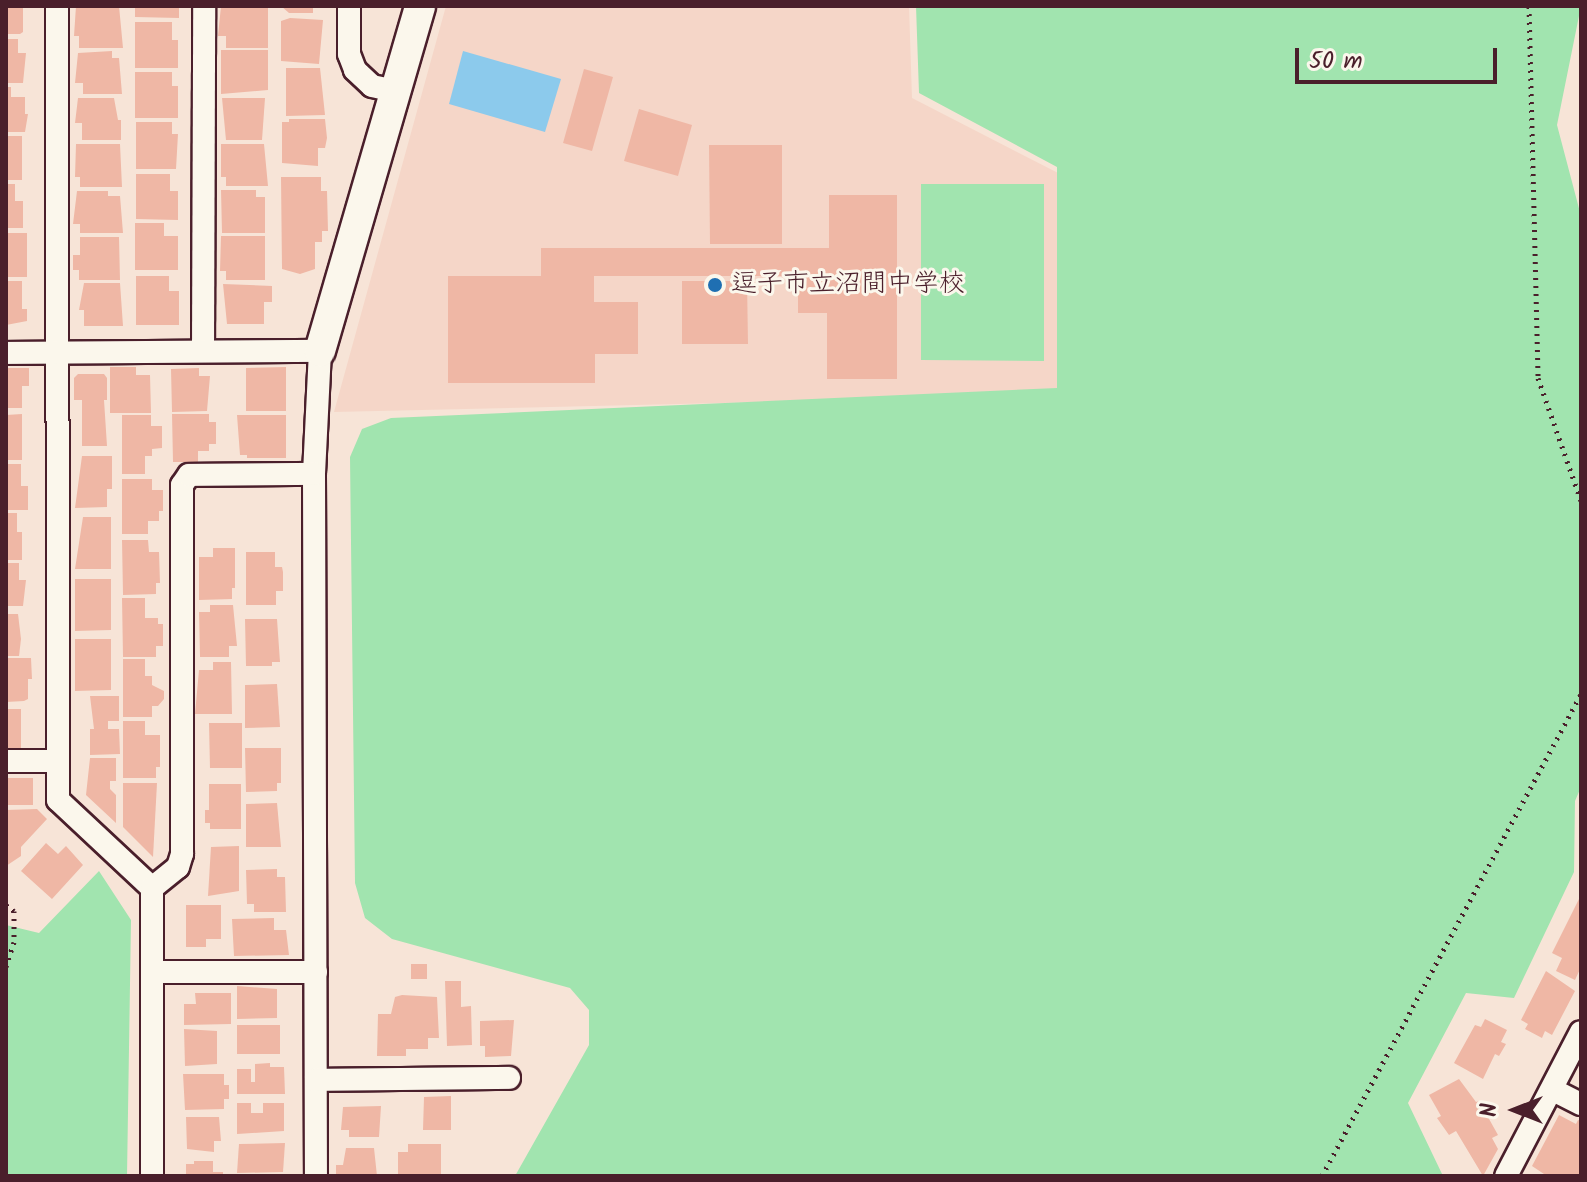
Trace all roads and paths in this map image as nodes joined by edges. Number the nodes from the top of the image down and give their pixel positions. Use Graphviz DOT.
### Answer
graph roads {
  1 [pos="57,6"];
  2 [pos="204,6"];
  3 [pos="349,6"];
  4 [pos="420,6"];
  5 [pos="1529,6"];
  6 [pos="396,91"];
  7 [pos="203,351"];
  8 [pos="320,351"];
  9 [pos="6,353"];
  10 [pos="57,353"];
  11 [pos="314,474"];
  12 [pos="1581,501"];
  13 [pos="1581,694"];
  14 [pos="6,761"];
  15 [pos="58,761"];
  16 [pos="152,888"];
  17 [pos="6,905"];
  18 [pos="6,967"];
  19 [pos="152,972"];
  20 [pos="316,972"];
  21 [pos="1581,1032"];
  22 [pos="509,1078"];
  23 [pos="316,1080"];
  24 [pos="1553,1090"];
  25 [pos="1581,1104"];
  26 [pos="152,1176"];
  27 [pos="316,1176"];
  28 [pos="1322,1176"];
  29 [pos="1506,1176"];
  1 -- 10 [label="street"];
  2 -- 7 [label="street"];
  3 -- 6 [label="street"];
  4 -- 6 [label="street"];
  5 -- 12 [label="path"];
  6 -- 8 [label="street"];
  7 -- 8 [label="street"];
  7 -- 10 [label="street"];
  8 -- 11 [label="street"];
  9 -- 10 [label="street"];
  10 -- 15 [label="street"];
  11 -- 16 [label="street"];
  11 -- 20 [label="street"];
  13 -- 28 [label="path"];
  14 -- 15 [label="street"];
  15 -- 16 [label="street"];
  16 -- 19 [label="street"];
  17 -- 18 [label="path"];
  19 -- 20 [label="street"];
  19 -- 26 [label="street"];
  20 -- 23 [label="street"];
  21 -- 24 [label="street"];
  22 -- 23 [label="street"];
  23 -- 27 [label="street"];
  24 -- 25 [label="street"];
  24 -- 29 [label="street"];
}
